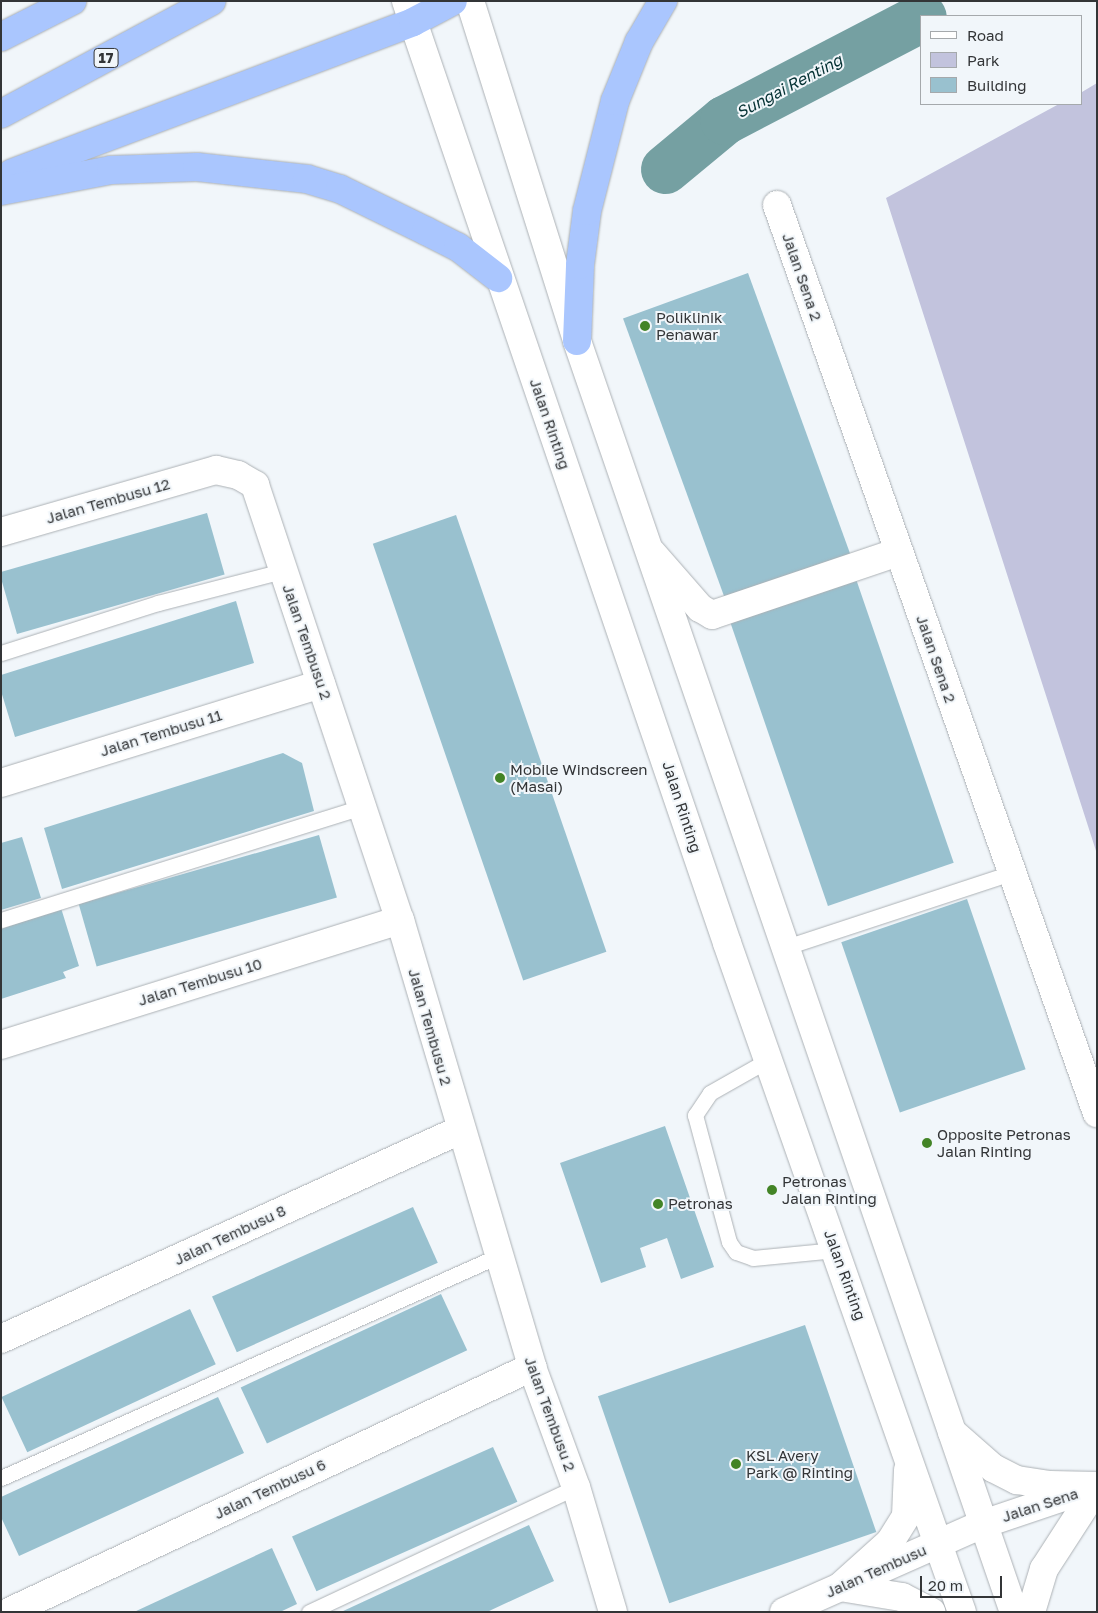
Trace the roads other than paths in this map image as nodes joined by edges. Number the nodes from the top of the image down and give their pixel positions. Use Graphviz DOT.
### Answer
graph roads {
  1 [pos="72,1"];
  2 [pos="212,1"];
  3 [pos="453,1"];
  4 [pos="470,1"];
  5 [pos="663,1"];
  6 [pos="410,12"];
  7 [pos="1,37"];
  8 [pos="1,114"];
  9 [pos="1,177"];
  10 [pos="1,191"];
  11 [pos="777,205"];
  12 [pos="498,278"];
  13 [pos="577,341"];
  14 [pos="216,470"];
  15 [pos="1,532"];
  16 [pos="898,552"];
  17 [pos="652,553"];
  18 [pos="284,571"];
  19 [pos="1,654"];
  20 [pos="321,684"];
  21 [pos="1,783"];
  22 [pos="362,807"];
  23 [pos="1011,873"];
  24 [pos="1,920"];
  25 [pos="400,920"];
  26 [pos="786,948"];
  27 [pos="1,1045"];
  28 [pos="768,1060"];
  29 [pos="1094,1097"];
  30 [pos="460,1130"];
  31 [pos="836,1250"];
  32 [pos="498,1256"];
  33 [pos="1,1339"];
  34 [pos="532,1367"];
  35 [pos="951,1431"];
  36 [pos="909,1453"];
  37 [pos="1,1478"];
  38 [pos="1097,1486"];
  39 [pos="576,1487"];
  40 [pos="983,1524"];
  41 [pos="940,1543"];
  42 [pos="840,1587"];
  43 [pos="9,1612"];
  44 [pos="309,1612"];
  45 [pos="613,1612"];
  46 [pos="784,1612"];
  47 [pos="931,1612"];
  48 [pos="962,1612"];
  49 [pos="1014,1612"];
  50 [pos="1031,1612"];
  1 -- 7 [label="highway"];
  2 -- 8 [label="highway, 17"];
  3 -- 6 [label="highway"];
  4 -- 13 [label="street"];
  5 -- 13 [label="highway"];
  6 -- 9 [label="highway"];
  6 -- 12 [label="street, Jalan Rinting"];
  10 -- 12 [label="highway"];
  11 -- 16 [label="street, Jalan Sena 2"];
  12 -- 28 [label="street, Jalan Rinting"];
  13 -- 17 [label="street"];
  14 -- 15 [label="street, Jalan Tembusu 12"];
  14 -- 18 [label="street, Jalan Tembusu 2"];
  16 -- 17 [label="street"];
  16 -- 23 [label="street, Jalan Sena 2"];
  17 -- 26 [label="street"];
  18 -- 19 [label="lane"];
  18 -- 20 [label="street, Jalan Tembusu 2"];
  20 -- 21 [label="street, Jalan Tembusu 11"];
  20 -- 22 [label="street, Jalan Tembusu 2"];
  22 -- 24 [label="lane"];
  22 -- 25 [label="street, Jalan Tembusu 2"];
  23 -- 26 [label="lane"];
  23 -- 29 [label="street, Jalan Sena 2"];
  25 -- 27 [label="street, Jalan Tembusu 10"];
  25 -- 30 [label="street, Jalan Tembusu 2"];
  26 -- 35 [label="street"];
  28 -- 31 [label="street, Jalan Rinting"];
  28 -- 31 [label="lane"];
  30 -- 32 [label="street, Jalan Tembusu 2"];
  30 -- 33 [label="street, Jalan Tembusu 8"];
  31 -- 36 [label="street, Jalan Rinting"];
  32 -- 34 [label="street, Jalan Tembusu 2"];
  32 -- 37 [label="lane"];
  34 -- 39 [label="street, Jalan Tembusu 2"];
  34 -- 43 [label="street, Jalan Tembusu 6"];
  35 -- 38 [label="street"];
  35 -- 40 [label="street"];
  36 -- 41 [label="street, Jalan Rinting"];
  36 -- 42 [label="street"];
  38 -- 40 [label="street, Jalan Sena"];
  38 -- 50 [label="street"];
  39 -- 44 [label="lane"];
  39 -- 45 [label="street, Jalan Tembusu 2"];
  40 -- 41 [label="street, Jalan Sena"];
  40 -- 49 [label="street"];
  41 -- 42 [label="street, Jalan Tembusu"];
  41 -- 48 [label="street, Jalan Rinting"];
  42 -- 46 [label="street, Jalan Tembusu"];
  42 -- 47 [label="street"];
}
